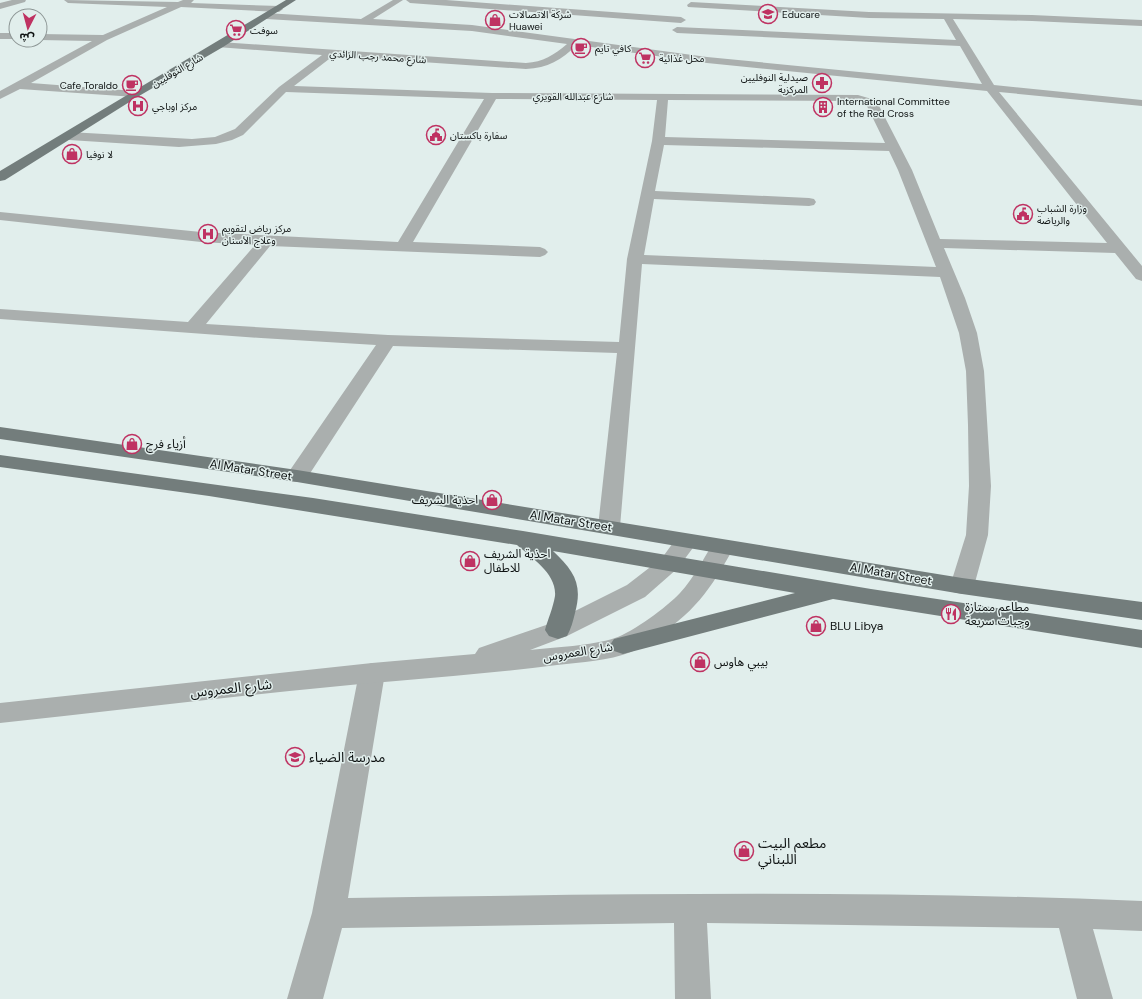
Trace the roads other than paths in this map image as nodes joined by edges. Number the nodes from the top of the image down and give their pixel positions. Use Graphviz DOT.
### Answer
graph roads {
  1 [pos="22,0"];
  2 [pos="68,0"];
  3 [pos="101,0"];
  4 [pos="292,0"];
  5 [pos="399,0"];
  6 [pos="410,0"];
  7 [pos="186,2"];
  8 [pos="477,2"];
  9 [pos="693,3"];
  10 [pos="579,4"];
  11 [pos="0,6"];
  12 [pos="988,6"];
  13 [pos="279,9"];
  14 [pos="568,11"];
  15 [pos="266,16"];
  16 [pos="947,17"];
  17 [pos="991,17"];
  18 [pos="681,20"];
  19 [pos="364,21"];
  20 [pos="1142,23"];
  21 [pos="48,37"];
  22 [pos="671,37"];
  23 [pos="104,38"];
  24 [pos="575,42"];
  25 [pos="962,44"];
  26 [pos="220,45"];
  27 [pos="332,52"];
  28 [pos="667,55"];
  29 [pos="20,86"];
  30 [pos="990,88"];
  31 [pos="282,89"];
  32 [pos="135,94"];
  33 [pos="0,96"];
  34 [pos="492,96"];
  35 [pos="663,96"];
  36 [pos="1142,103"];
  37 [pos="68,136"];
  38 [pos="658,141"];
  39 [pos="894,147"];
  40 [pos="0,177"];
  41 [pos="648,195"];
  42 [pos="809,202"];
  43 [pos="0,216"];
  44 [pos="266,241"];
  45 [pos="935,243"];
  46 [pos="403,246"];
  47 [pos="1118,248"];
  48 [pos="540,252"];
  49 [pos="635,259"];
  50 [pos="946,272"];
  51 [pos="1142,276"];
  52 [pos="0,314"];
  53 [pos="193,328"];
  54 [pos="388,340"];
  55 [pos="627,348"];
  56 [pos="0,433"];
  57 [pos="0,461"];
  58 [pos="297,476"];
  59 [pos="610,527"];
  60 [pos="523,538"];
  61 [pos="686,541"];
  62 [pos="722,547"];
  63 [pos="670,563"];
  64 [pos="709,570"];
  65 [pos="962,586"];
  66 [pos="836,591"];
  67 [pos="1142,612"];
  68 [pos="558,630"];
  69 [pos="1142,639"];
  70 [pos="623,644"];
  71 [pos="462,664"];
  72 [pos="372,673"];
  73 [pos="0,713"];
  74 [pos="690,908"];
  75 [pos="330,913"];
  76 [pos="1072,913"];
  77 [pos="1142,916"];
  78 [pos="305,999"];
  79 [pos="693,999"];
  80 [pos="1095,999"];
  1 -- 11 [label="street"];
  2 -- 3 [label="street"];
  3 -- 7 [label="street"];
  4 -- 13 [label="main road, شارع النوفليين"];
  5 -- 19 [label="street"];
  6 -- 8 [label="street"];
  7 -- 13 [label="street"];
  7 -- 23 [label="street"];
  8 -- 14 [label="street"];
  9 -- 16 [label="street"];
  9 -- 18 [label="street"];
  10 -- 14 [label="street"];
  12 -- 17 [label="street"];
  13 -- 15 [label="main road, شارع النوفليين"];
  14 -- 18 [label="street"];
  15 -- 19 [label="street"];
  15 -- 26 [label="main road, شارع النوفليين"];
  16 -- 17 [label="street"];
  16 -- 25 [label="street"];
  17 -- 20 [label="street"];
  18 -- 22 [label="street"];
  19 -- 24 [label="street"];
  21 -- 23 [label="street"];
  22 -- 25 [label="street"];
  22 -- 28 [label="street"];
  23 -- 29 [label="street"];
  24 -- 27 [label="street, شارع محمد رجب الزائدي"];
  24 -- 28 [label="street"];
  25 -- 30 [label="street"];
  26 -- 27 [label="street, شارع محمد رجب الزائدي"];
  26 -- 32 [label="main road, شارع النوفليين"];
  27 -- 31 [label="street"];
  28 -- 30 [label="street"];
  29 -- 32 [label="street"];
  29 -- 33 [label="street"];
  30 -- 36 [label="street"];
  30 -- 47 [label="street"];
  31 -- 34 [label="street, شارع عبدالله القويري"];
  31 -- 37 [label="street"];
  32 -- 37 [label="main road, شارع النوفليين"];
  34 -- 35 [label="street, شارع عبدالله القويري"];
  34 -- 46 [label="street"];
  35 -- 38 [label="street"];
  35 -- 39 [label="street, شارع عبدالله القويري"];
  37 -- 40 [label="main road, شارع النوفليين"];
  38 -- 39 [label="street"];
  38 -- 41 [label="street"];
  39 -- 45 [label="street"];
  41 -- 42 [label="street"];
  41 -- 49 [label="street"];
  43 -- 44 [label="street"];
  44 -- 46 [label="street"];
  44 -- 53 [label="street"];
  45 -- 47 [label="street"];
  45 -- 50 [label="street"];
  46 -- 48 [label="street"];
  47 -- 51 [label="street"];
  49 -- 50 [label="street"];
  49 -- 55 [label="street"];
  50 -- 65 [label="street"];
  52 -- 53 [label="street"];
  53 -- 54 [label="street"];
  54 -- 55 [label="street"];
  54 -- 58 [label="street"];
  55 -- 59 [label="street"];
  56 -- 58 [label="main road, Al Matar Street"];
  57 -- 60 [label="main road, Al Matar Street"];
  58 -- 59 [label="main road, Al Matar Street"];
  59 -- 61 [label="main road, Al Matar Street"];
  60 -- 63 [label="main road, Al Matar Street"];
  60 -- 68 [label="main road"];
  61 -- 62 [label="main road, Al Matar Street"];
  61 -- 63 [label="street, شارع العمروس"];
  62 -- 64 [label="street, شارع العمروس"];
  62 -- 65 [label="main road, Al Matar Street"];
  63 -- 64 [label="main road, Al Matar Street"];
  63 -- 68 [label="street, شارع العمروس"];
  64 -- 66 [label="main road, Al Matar Street"];
  64 -- 70 [label="street, شارع العمروس"];
  65 -- 67 [label="main road, Al Matar Street"];
  66 -- 69 [label="main road, Al Matar Street"];
  66 -- 70 [label="main road"];
  68 -- 71 [label="street, شارع العمروس"];
  70 -- 71 [label="street, شارع العمروس"];
  71 -- 72 [label="street, شارع العمروس"];
  72 -- 73 [label="street, شارع العمروس"];
  72 -- 75 [label="street"];
  74 -- 75 [label="street"];
  74 -- 76 [label="street"];
  74 -- 79 [label="street"];
  75 -- 78 [label="street"];
  76 -- 77 [label="street"];
  76 -- 80 [label="street"];
}
